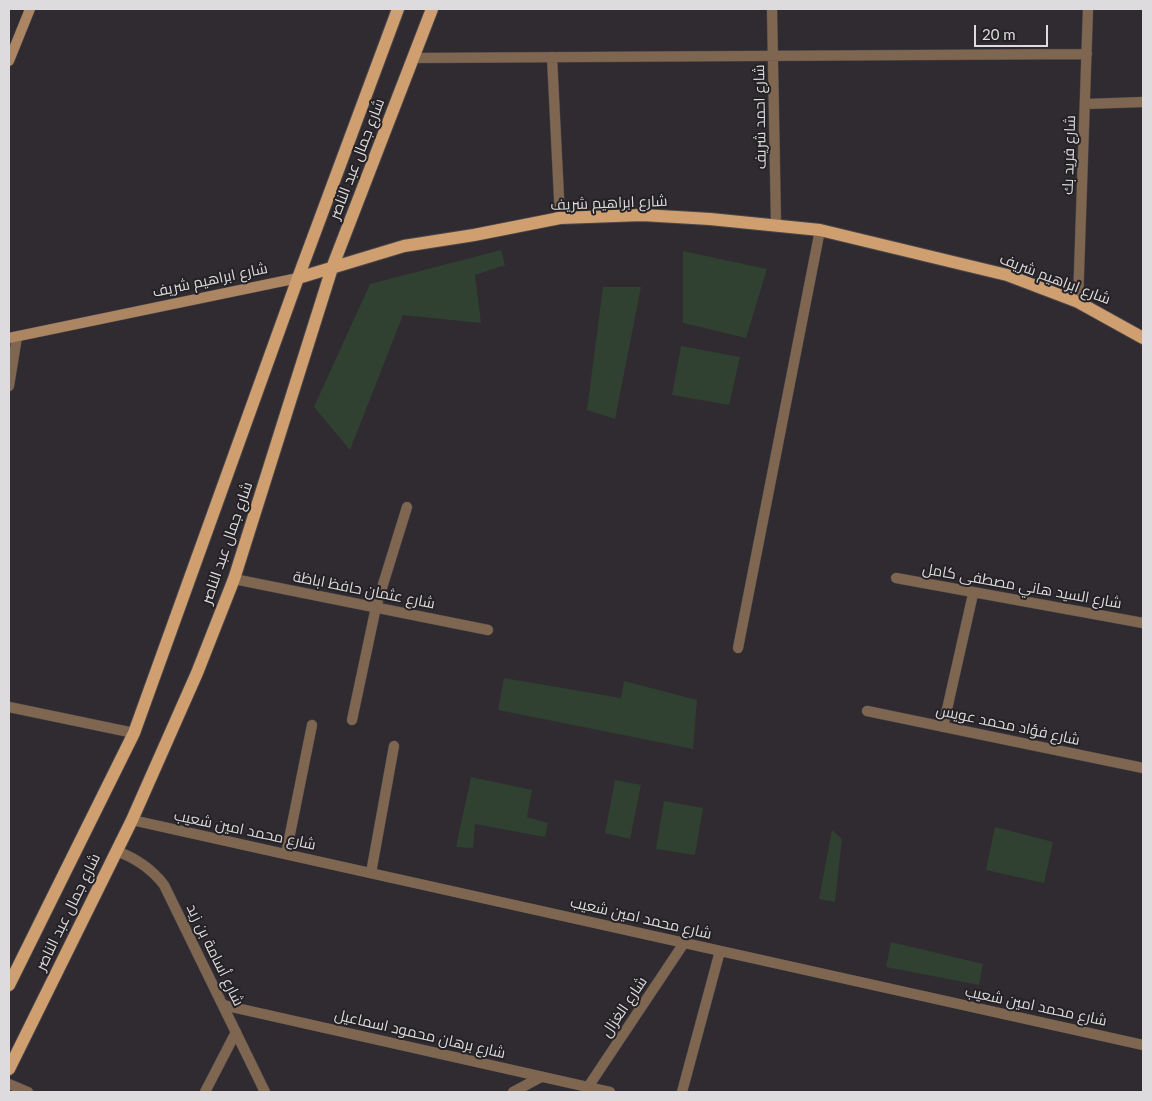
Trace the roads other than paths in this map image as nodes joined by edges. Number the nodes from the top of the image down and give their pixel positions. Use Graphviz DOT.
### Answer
graph roads {
  1 [pos="30,9"];
  2 [pos="398,9"];
  3 [pos="432,9"];
  4 [pos="772,9"];
  5 [pos="1088,9"];
  6 [pos="1087,54"];
  7 [pos="774,56"];
  8 [pos="552,57"];
  9 [pos="413,58"];
  10 [pos="9,61"];
  11 [pos="1143,102"];
  12 [pos="1086,104"];
  13 [pos="560,218"];
  14 [pos="776,224"];
  15 [pos="820,230"];
  16 [pos="332,268"];
  17 [pos="298,278"];
  18 [pos="1078,302"];
  19 [pos="13,338"];
  20 [pos="1143,338"];
  21 [pos="9,386"];
  22 [pos="407,507"];
  23 [pos="896,578"];
  24 [pos="234,579"];
  25 [pos="972,594"];
  26 [pos="376,607"];
  27 [pos="1143,623"];
  28 [pos="488,630"];
  29 [pos="738,648"];
  30 [pos="9,707"];
  31 [pos="868,711"];
  32 [pos="352,720"];
  33 [pos="312,725"];
  34 [pos="943,727"];
  35 [pos="134,733"];
  36 [pos="394,746"];
  37 [pos="1143,768"];
  38 [pos="132,820"];
  39 [pos="116,851"];
  40 [pos="286,854"];
  41 [pos="371,873"];
  42 [pos="684,943"];
  43 [pos="720,952"];
  44 [pos="9,986"];
  45 [pos="223,1005"];
  46 [pos="236,1032"];
  47 [pos="1143,1045"];
  48 [pos="9,1069"];
  49 [pos="541,1077"];
  50 [pos="9,1084"];
  51 [pos="588,1087"];
  52 [pos="28,1092"];
  53 [pos="204,1092"];
  54 [pos="265,1092"];
  55 [pos="513,1092"];
  56 [pos="610,1092"];
  57 [pos="682,1092"];
  1 -- 10 [label="street"];
  2 -- 17 [label="main road, شارع جمال عبد الناصر"];
  3 -- 9 [label="main road, شارع جمال عبد الناصر"];
  4 -- 7 [label="street, شارع احمد شريف"];
  5 -- 6 [label="street, شارع فريد بك"];
  6 -- 7 [label="street"];
  6 -- 12 [label="street, شارع فريد بك"];
  7 -- 8 [label="street"];
  7 -- 14 [label="street, شارع احمد شريف"];
  8 -- 9 [label="street"];
  8 -- 13 [label="street"];
  9 -- 16 [label="main road, شارع جمال عبد الناصر"];
  11 -- 12 [label="street"];
  12 -- 18 [label="street, شارع فريد بك"];
  13 -- 14 [label="main road, شارع ابراهيم شريف"];
  13 -- 16 [label="main road, شارع ابراهيم شريف"];
  14 -- 15 [label="main road, شارع ابراهيم شريف"];
  15 -- 18 [label="main road, شارع ابراهيم شريف"];
  15 -- 29 [label="street"];
  16 -- 17 [label="main road, شارع ابراهيم شريف"];
  16 -- 24 [label="main road, شارع جمال عبد الناصر"];
  17 -- 19 [label="street, شارع ابراهيم شريف"];
  17 -- 35 [label="main road, شارع جمال عبد الناصر"];
  18 -- 20 [label="main road, شارع ابراهيم شريف"];
  19 -- 21 [label="street"];
  22 -- 26 [label="street"];
  23 -- 25 [label="street, شارع السيد هاني مصطفى كامل"];
  24 -- 26 [label="street, شارع عثمان حافظ اباظة"];
  24 -- 38 [label="main road, شارع جمال عبد الناصر"];
  25 -- 27 [label="street, شارع السيد هاني مصطفى كامل"];
  25 -- 34 [label="street"];
  26 -- 28 [label="street, شارع عثمان حافظ اباظة"];
  26 -- 32 [label="street"];
  30 -- 35 [label="street"];
  31 -- 34 [label="street, شارع فؤاد محمد عويس"];
  33 -- 40 [label="street"];
  34 -- 37 [label="street, شارع فؤاد محمد عويس"];
  35 -- 44 [label="main road, شارع جمال عبد الناصر"];
  36 -- 41 [label="street"];
  38 -- 39 [label="main road, شارع جمال عبد الناصر"];
  38 -- 40 [label="street, شارع محمد امين شعيب"];
  39 -- 45 [label="street, شارع أسامة بن زيد"];
  39 -- 48 [label="main road, شارع جمال عبد الناصر"];
  40 -- 41 [label="street, شارع محمد امين شعيب"];
  41 -- 42 [label="street, شارع محمد امين شعيب"];
  42 -- 43 [label="street, شارع محمد امين شعيب"];
  42 -- 51 [label="street, شارع الغزال"];
  43 -- 47 [label="street, شارع محمد امين شعيب"];
  43 -- 57 [label="street"];
  45 -- 46 [label="street, شارع أسامة بن زيد"];
  45 -- 49 [label="street, شارع برهان محمود اسماعيل"];
  46 -- 53 [label="street"];
  46 -- 54 [label="street, شارع أسامة بن زيد"];
  49 -- 51 [label="street, شارع برهان محمود اسماعيل"];
  49 -- 55 [label="street"];
  50 -- 52 [label="street"];
  51 -- 56 [label="street, شارع برهان محمود اسماعيل"];
}
